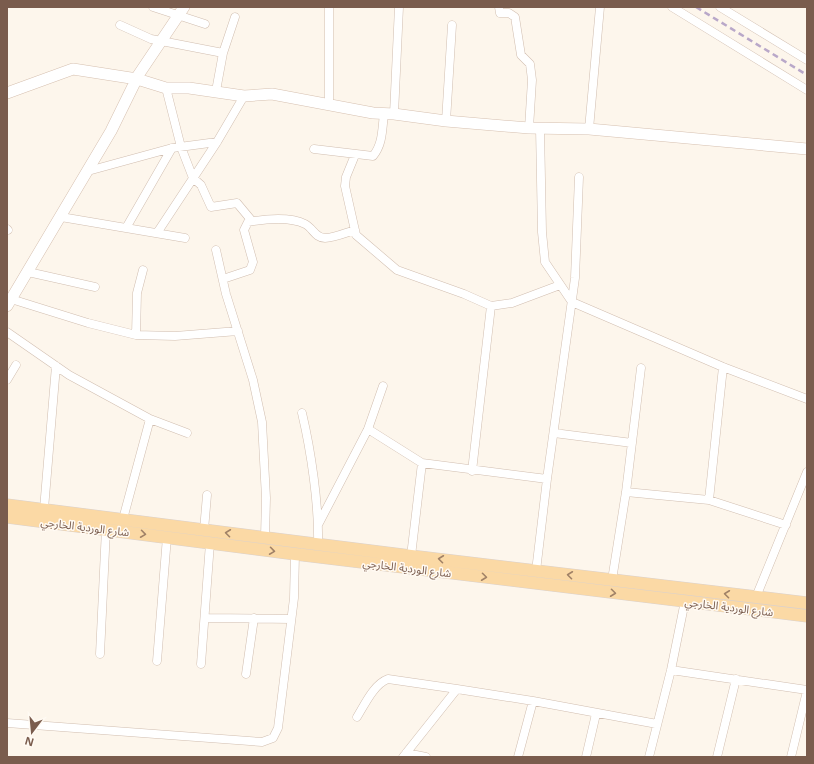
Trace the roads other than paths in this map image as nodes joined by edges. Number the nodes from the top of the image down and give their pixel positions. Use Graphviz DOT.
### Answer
graph roads {
  1 [pos="153,7"];
  2 [pos="329,7"];
  3 [pos="399,7"];
  4 [pos="499,7"];
  5 [pos="600,7"];
  6 [pos="672,7"];
  7 [pos="720,7"];
  8 [pos="181,12"];
  9 [pos="235,17"];
  10 [pos="205,24"];
  11 [pos="120,25"];
  12 [pos="452,25"];
  13 [pos="162,40"];
  14 [pos="223,53"];
  15 [pos="807,60"];
  16 [pos="137,79"];
  17 [pos="166,88"];
  18 [pos="807,90"];
  19 [pos="216,91"];
  20 [pos="7,93"];
  21 [pos="244,96"];
  22 [pos="329,105"];
  23 [pos="389,114"];
  24 [pos="446,121"];
  25 [pos="529,128"];
  26 [pos="540,128"];
  27 [pos="589,129"];
  28 [pos="217,142"];
  29 [pos="177,148"];
  30 [pos="314,149"];
  31 [pos="807,149"];
  32 [pos="356,155"];
  33 [pos="88,171"];
  34 [pos="579,177"];
  35 [pos="193,178"];
  36 [pos="60,217"];
  37 [pos="252,221"];
  38 [pos="126,228"];
  39 [pos="355,230"];
  40 [pos="157,233"];
  41 [pos="184,238"];
  42 [pos="216,250"];
  43 [pos="143,270"];
  44 [pos="28,272"];
  45 [pos="223,279"];
  46 [pos="560,285"];
  47 [pos="95,287"];
  48 [pos="572,302"];
  49 [pos="9,303"];
  50 [pos="491,306"];
  51 [pos="238,331"];
  52 [pos="7,332"];
  53 [pos="136,335"];
  54 [pos="16,365"];
  55 [pos="56,366"];
  56 [pos="723,367"];
  57 [pos="641,368"];
  58 [pos="7,380"];
  59 [pos="383,386"];
  60 [pos="807,399"];
  61 [pos="302,413"];
  62 [pos="150,419"];
  63 [pos="368,429"];
  64 [pos="187,433"];
  65 [pos="554,433"];
  66 [pos="632,443"];
  67 [pos="422,463"];
  68 [pos="472,470"];
  69 [pos="807,472"];
  70 [pos="547,479"];
  71 [pos="626,492"];
  72 [pos="207,495"];
  73 [pos="709,500"];
  74 [pos="7,505"];
  75 [pos="44,509"];
  76 [pos="7,517"];
  77 [pos="123,520"];
  78 [pos="318,525"];
  79 [pos="786,525"];
  80 [pos="106,529"];
  81 [pos="204,530"];
  82 [pos="167,537"];
  83 [pos="265,538"];
  84 [pos="210,543"];
  85 [pos="318,544"];
  86 [pos="295,554"];
  87 [pos="411,556"];
  88 [pos="460,562"];
  89 [pos="512,568"];
  90 [pos="536,571"];
  91 [pos="458,574"];
  92 [pos="510,580"];
  93 [pos="612,580"];
  94 [pos="756,597"];
  95 [pos="685,601"];
  96 [pos="807,603"];
  97 [pos="807,616"];
  98 [pos="205,618"];
  99 [pos="254,618"];
  100 [pos="291,619"];
  101 [pos="100,654"];
  102 [pos="157,661"];
  103 [pos="201,664"];
  104 [pos="671,670"];
  105 [pos="246,674"];
  106 [pos="736,679"];
  107 [pos="457,689"];
  108 [pos="807,690"];
  109 [pos="533,701"];
  110 [pos="596,714"];
  111 [pos="357,717"];
  112 [pos="7,723"];
  113 [pos="657,724"];
  114 [pos="404,755"];
  115 [pos="426,757"];
  116 [pos="518,757"];
  117 [pos="586,757"];
  118 [pos="649,757"];
  119 [pos="717,757"];
  120 [pos="790,757"];
  1 -- 8 [label="street"];
  2 -- 22 [label="street"];
  3 -- 23 [label="street"];
  4 -- 25 [label="street"];
  5 -- 27 [label="street"];
  6 -- 18 [label="street"];
  7 -- 15 [label="street"];
  8 -- 10 [label="street"];
  8 -- 13 [label="street"];
  9 -- 14 [label="street"];
  11 -- 13 [label="street"];
  12 -- 24 [label="street"];
  13 -- 14 [label="street"];
  13 -- 16 [label="street"];
  14 -- 19 [label="street"];
  16 -- 17 [label="street"];
  16 -- 20 [label="street"];
  16 -- 33 [label="street"];
  17 -- 19 [label="street"];
  17 -- 29 [label="street"];
  19 -- 21 [label="street"];
  21 -- 22 [label="street"];
  21 -- 28 [label="street"];
  22 -- 23 [label="street"];
  23 -- 24 [label="street"];
  23 -- 32 [label="street"];
  24 -- 25 [label="street"];
  25 -- 26 [label="street"];
  26 -- 27 [label="street"];
  26 -- 46 [label="street"];
  27 -- 31 [label="street"];
  28 -- 29 [label="street"];
  28 -- 35 [label="street"];
  29 -- 33 [label="street"];
  29 -- 35 [label="street"];
  29 -- 38 [label="street"];
  30 -- 32 [label="street"];
  32 -- 39 [label="street"];
  33 -- 36 [label="street"];
  34 -- 48 [label="street"];
  35 -- 37 [label="street"];
  35 -- 40 [label="street"];
  36 -- 38 [label="street"];
  36 -- 44 [label="street"];
  37 -- 39 [label="street"];
  37 -- 45 [label="street"];
  38 -- 40 [label="street"];
  39 -- 50 [label="street"];
  40 -- 41 [label="street"];
  42 -- 45 [label="street"];
  43 -- 53 [label="street"];
  44 -- 47 [label="street"];
  44 -- 49 [label="street"];
  45 -- 51 [label="street"];
  46 -- 48 [label="street"];
  46 -- 50 [label="street"];
  48 -- 56 [label="street"];
  48 -- 65 [label="street"];
  49 -- 53 [label="street"];
  50 -- 68 [label="street"];
  51 -- 53 [label="street"];
  51 -- 83 [label="street"];
  52 -- 55 [label="street"];
  54 -- 58 [label="street"];
  55 -- 62 [label="street"];
  55 -- 75 [label="street"];
  56 -- 60 [label="street"];
  56 -- 73 [label="street"];
  57 -- 66 [label="street"];
  59 -- 63 [label="street"];
  61 -- 78 [label="street"];
  62 -- 64 [label="street"];
  62 -- 77 [label="street"];
  63 -- 67 [label="street"];
  63 -- 78 [label="street"];
  65 -- 66 [label="street"];
  65 -- 70 [label="street"];
  66 -- 71 [label="street"];
  67 -- 68 [label="street"];
  67 -- 87 [label="street"];
  68 -- 70 [label="street"];
  69 -- 79 [label="street"];
  70 -- 90 [label="street"];
  71 -- 73 [label="street"];
  71 -- 93 [label="street"];
  72 -- 81 [label="street"];
  73 -- 79 [label="street"];
  74 -- 75 [label="main road, شارع الوردية الخارجي"];
  75 -- 77 [label="main road, شارع الوردية الخارجي"];
  76 -- 80 [label="main road, شارع الوردية الخارجي"];
  77 -- 81 [label="main road, شارع الوردية الخارجي"];
  78 -- 85 [label="street"];
  79 -- 94 [label="street"];
  80 -- 82 [label="main road, شارع الوردية الخارجي, one-way"];
  80 -- 101 [label="street"];
  83 -- 81 [label="main road, شارع الوردية الخارجي, one-way"];
  82 -- 84 [label="main road, شارع الوردية الخارجي"];
  82 -- 102 [label="street"];
  83 -- 85 [label="main road, شارع الوردية الخارجي"];
  84 -- 86 [label="main road, شارع الوردية الخارجي, one-way"];
  84 -- 98 [label="street"];
  85 -- 87 [label="main road, شارع الوردية الخارجي"];
  86 -- 91 [label="main road, شارع الوردية الخارجي"];
  86 -- 100 [label="street"];
  88 -- 87 [label="main road, شارع الوردية الخارجي, one-way"];
  88 -- 89 [label="main road, شارع الوردية الخارجي"];
  88 -- 91 [label="main road"];
  89 -- 90 [label="main road, شارع الوردية الخارجي"];
  89 -- 92 [label="main road"];
  93 -- 90 [label="main road, شارع الوردية الخارجي, one-way"];
  91 -- 92 [label="main road, شارع الوردية الخارجي, one-way"];
  92 -- 95 [label="main road, شارع الوردية الخارجي, one-way"];
  94 -- 93 [label="main road, شارع الوردية الخارجي, one-way"];
  94 -- 96 [label="main road, شارع الوردية الخارجي"];
  95 -- 97 [label="main road, شارع الوردية الخارجي"];
  95 -- 104 [label="street"];
  98 -- 99 [label="street"];
  98 -- 103 [label="street"];
  99 -- 100 [label="street"];
  99 -- 105 [label="street"];
  100 -- 112 [label="street"];
  104 -- 106 [label="street"];
  104 -- 113 [label="street"];
  106 -- 108 [label="street"];
  106 -- 119 [label="street"];
  107 -- 109 [label="street"];
  107 -- 111 [label="street"];
  107 -- 114 [label="street"];
  108 -- 120 [label="street"];
  109 -- 110 [label="street"];
  109 -- 116 [label="street"];
  110 -- 113 [label="street"];
  110 -- 117 [label="street"];
  113 -- 118 [label="street"];
  114 -- 115 [label="street"];
}
